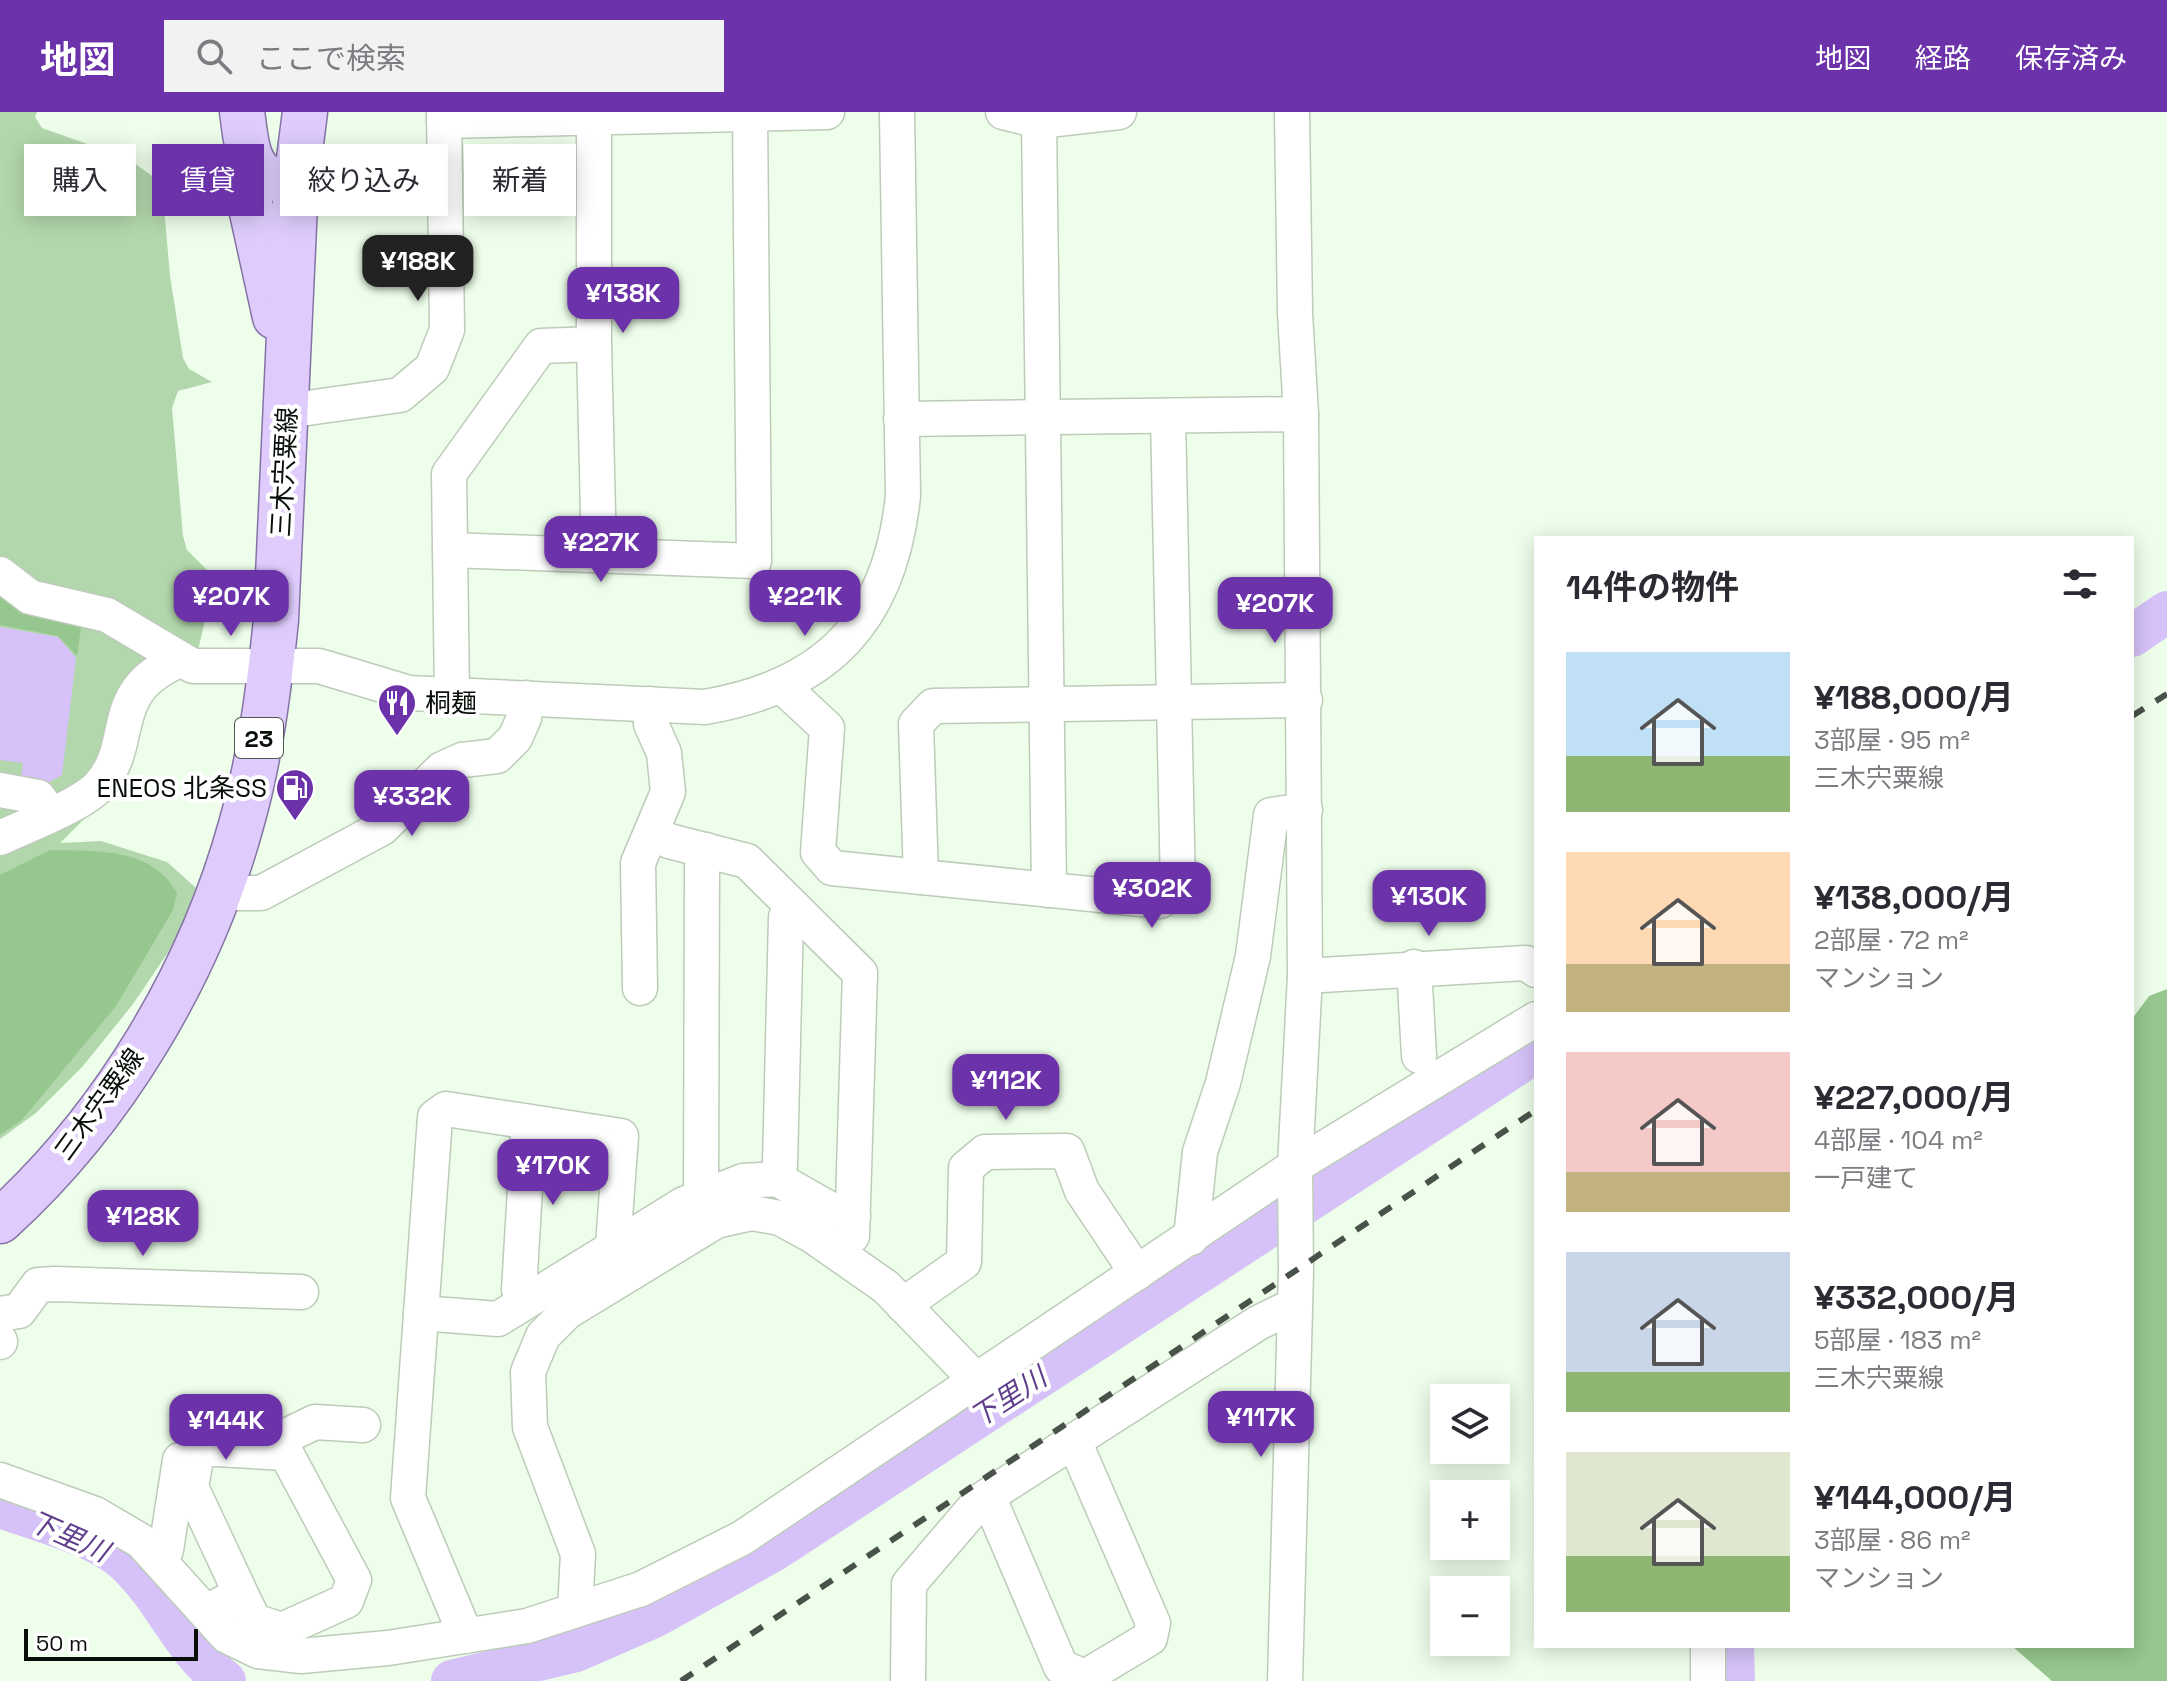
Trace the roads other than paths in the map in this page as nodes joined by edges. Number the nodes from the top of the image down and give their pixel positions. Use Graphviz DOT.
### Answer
graph roads {
  1 [pos="242,112"];
  2 [pos="305,112"];
  3 [pos="827,112"];
  4 [pos="897,112"];
  5 [pos="1003,112"];
  6 [pos="1119,112"];
  7 [pos="1292,112"];
  8 [pos="750,113"];
  9 [pos="594,114"];
  10 [pos="444,117"];
  11 [pos="1039,121"];
  12 [pos="248,144"];
  13 [pos="301,144"];
  14 [pos="444,144"];
  15 [pos="252,216"];
  16 [pos="295,216"];
  17 [pos="446,216"];
  18 [pos="594,344"];
  19 [pos="288,396"];
  20 [pos="1301,414"];
  21 [pos="1168,417"];
  22 [pos="1041,418"];
  23 [pos="901,419"];
  24 [pos="450,550"];
  25 [pos="599,555"];
  26 [pos="0,574"];
  27 [pos="185,661"];
  28 [pos="272,664"];
  29 [pos="783,687"];
  30 [pos="452,695"];
  31 [pos="526,698"];
  32 [pos="1305,700"];
  33 [pos="650,704"];
  34 [pos="1046,704"];
  35 [pos="1174,704"];
  36 [pos="0,790"];
  37 [pos="1305,810"];
  38 [pos="50,813"];
  39 [pos="653,832"];
  40 [pos="0,838"];
  41 [pos="706,850"];
  42 [pos="921,877"];
  43 [pos="1049,890"];
  44 [pos="219,893"];
  45 [pos="794,908"];
  46 [pos="1414,967"];
  47 [pos="1534,969"];
  48 [pos="1305,976"];
  49 [pos="640,988"];
  50 [pos="1534,1020"];
  51 [pos="1419,1056"];
  52 [pos="529,1122"];
  53 [pos="1295,1171"];
  54 [pos="777,1179"];
  55 [pos="701,1197"];
  56 [pos="0,1221"];
  57 [pos="1191,1238"];
  58 [pos="613,1245"];
  59 [pos="1137,1273"];
  60 [pos="301,1292"];
  61 [pos="524,1302"];
  62 [pos="903,1305"];
  63 [pos="1295,1305"];
  64 [pos="421,1313"];
  65 [pos="0,1314"];
  66 [pos="977,1381"];
  67 [pos="363,1425"];
  68 [pos="1074,1441"];
  69 [pos="0,1480"];
  70 [pos="988,1496"];
  71 [pos="158,1559"];
  72 [pos="241,1594"];
  73 [pos="575,1610"];
  74 [pos="206,1612"];
  75 [pos="466,1636"];
  76 [pos="1708,1648"];
  77 [pos="908,1681"];
  78 [pos="1285,1681"];
  79 [pos="1708,1681"];
  1 -- 12 [label="main road, 23"];
  2 -- 13 [label="main road, 三木宍粟線"];
  3 -- 8 [label="street"];
  4 -- 23 [label="street"];
  5 -- 11 [label="street"];
  6 -- 11 [label="street"];
  7 -- 20 [label="street"];
  8 -- 9 [label="street"];
  8 -- 25 [label="street"];
  9 -- 10 [label="street"];
  9 -- 18 [label="street"];
  10 -- 14 [label="street"];
  11 -- 22 [label="street"];
  15 -- 19 [label="main road, 23"];
  16 -- 19 [label="main road, 三木宍粟線 / 23"];
  17 -- 19 [label="street"];
  18 -- 24 [label="street"];
  18 -- 25 [label="street"];
  19 -- 28 [label="main road, 三木宍粟線 / 23"];
  20 -- 21 [label="street"];
  20 -- 32 [label="street"];
  21 -- 22 [label="street"];
  21 -- 35 [label="street"];
  22 -- 23 [label="street"];
  22 -- 34 [label="street"];
  23 -- 29 [label="street"];
  24 -- 25 [label="street"];
  24 -- 30 [label="street"];
  26 -- 27 [label="street"];
  27 -- 28 [label="street"];
  27 -- 38 [label="street"];
  28 -- 30 [label="street"];
  28 -- 44 [label="main road, 三木宍粟線 / 23"];
  29 -- 33 [label="street"];
  29 -- 42 [label="street"];
  30 -- 31 [label="street"];
  31 -- 33 [label="street"];
  31 -- 44 [label="street"];
  32 -- 35 [label="street"];
  32 -- 37 [label="street"];
  33 -- 39 [label="street"];
  34 -- 35 [label="street"];
  34 -- 42 [label="street"];
  34 -- 43 [label="street"];
  35 -- 43 [label="street"];
  36 -- 38 [label="street"];
  37 -- 48 [label="street"];
  37 -- 57 [label="street"];
  38 -- 40 [label="street"];
  39 -- 41 [label="street"];
  39 -- 49 [label="street"];
  41 -- 45 [label="street"];
  41 -- 55 [label="street"];
  42 -- 43 [label="street"];
  44 -- 56 [label="main road, 三木宍粟線 / 23"];
  45 -- 54 [label="street"];
  45 -- 54 [label="street"];
  46 -- 47 [label="street"];
  46 -- 48 [label="street"];
  46 -- 51 [label="street"];
  48 -- 53 [label="street"];
  50 -- 53 [label="street"];
  52 -- 58 [label="street"];
  52 -- 61 [label="street"];
  52 -- 64 [label="street"];
  53 -- 57 [label="street"];
  53 -- 63 [label="street"];
  54 -- 55 [label="street"];
  55 -- 58 [label="street"];
  57 -- 59 [label="street"];
  58 -- 61 [label="street"];
  59 -- 62 [label="street"];
  59 -- 66 [label="street"];
  60 -- 65 [label="street"];
  61 -- 64 [label="street"];
  62 -- 66 [label="street"];
  62 -- 73 [label="street"];
  63 -- 68 [label="street"];
  63 -- 78 [label="street"];
  64 -- 75 [label="street"];
  66 -- 73 [label="street"];
  67 -- 71 [label="street"];
  68 -- 70 [label="street"];
  68 -- 70 [label="street"];
  69 -- 71 [label="street"];
  70 -- 77 [label="street"];
  71 -- 74 [label="street"];
  72 -- 72 [label="street"];
  72 -- 74 [label="street"];
  73 -- 75 [label="street"];
  74 -- 75 [label="street"];
  76 -- 79 [label="street"];
}
